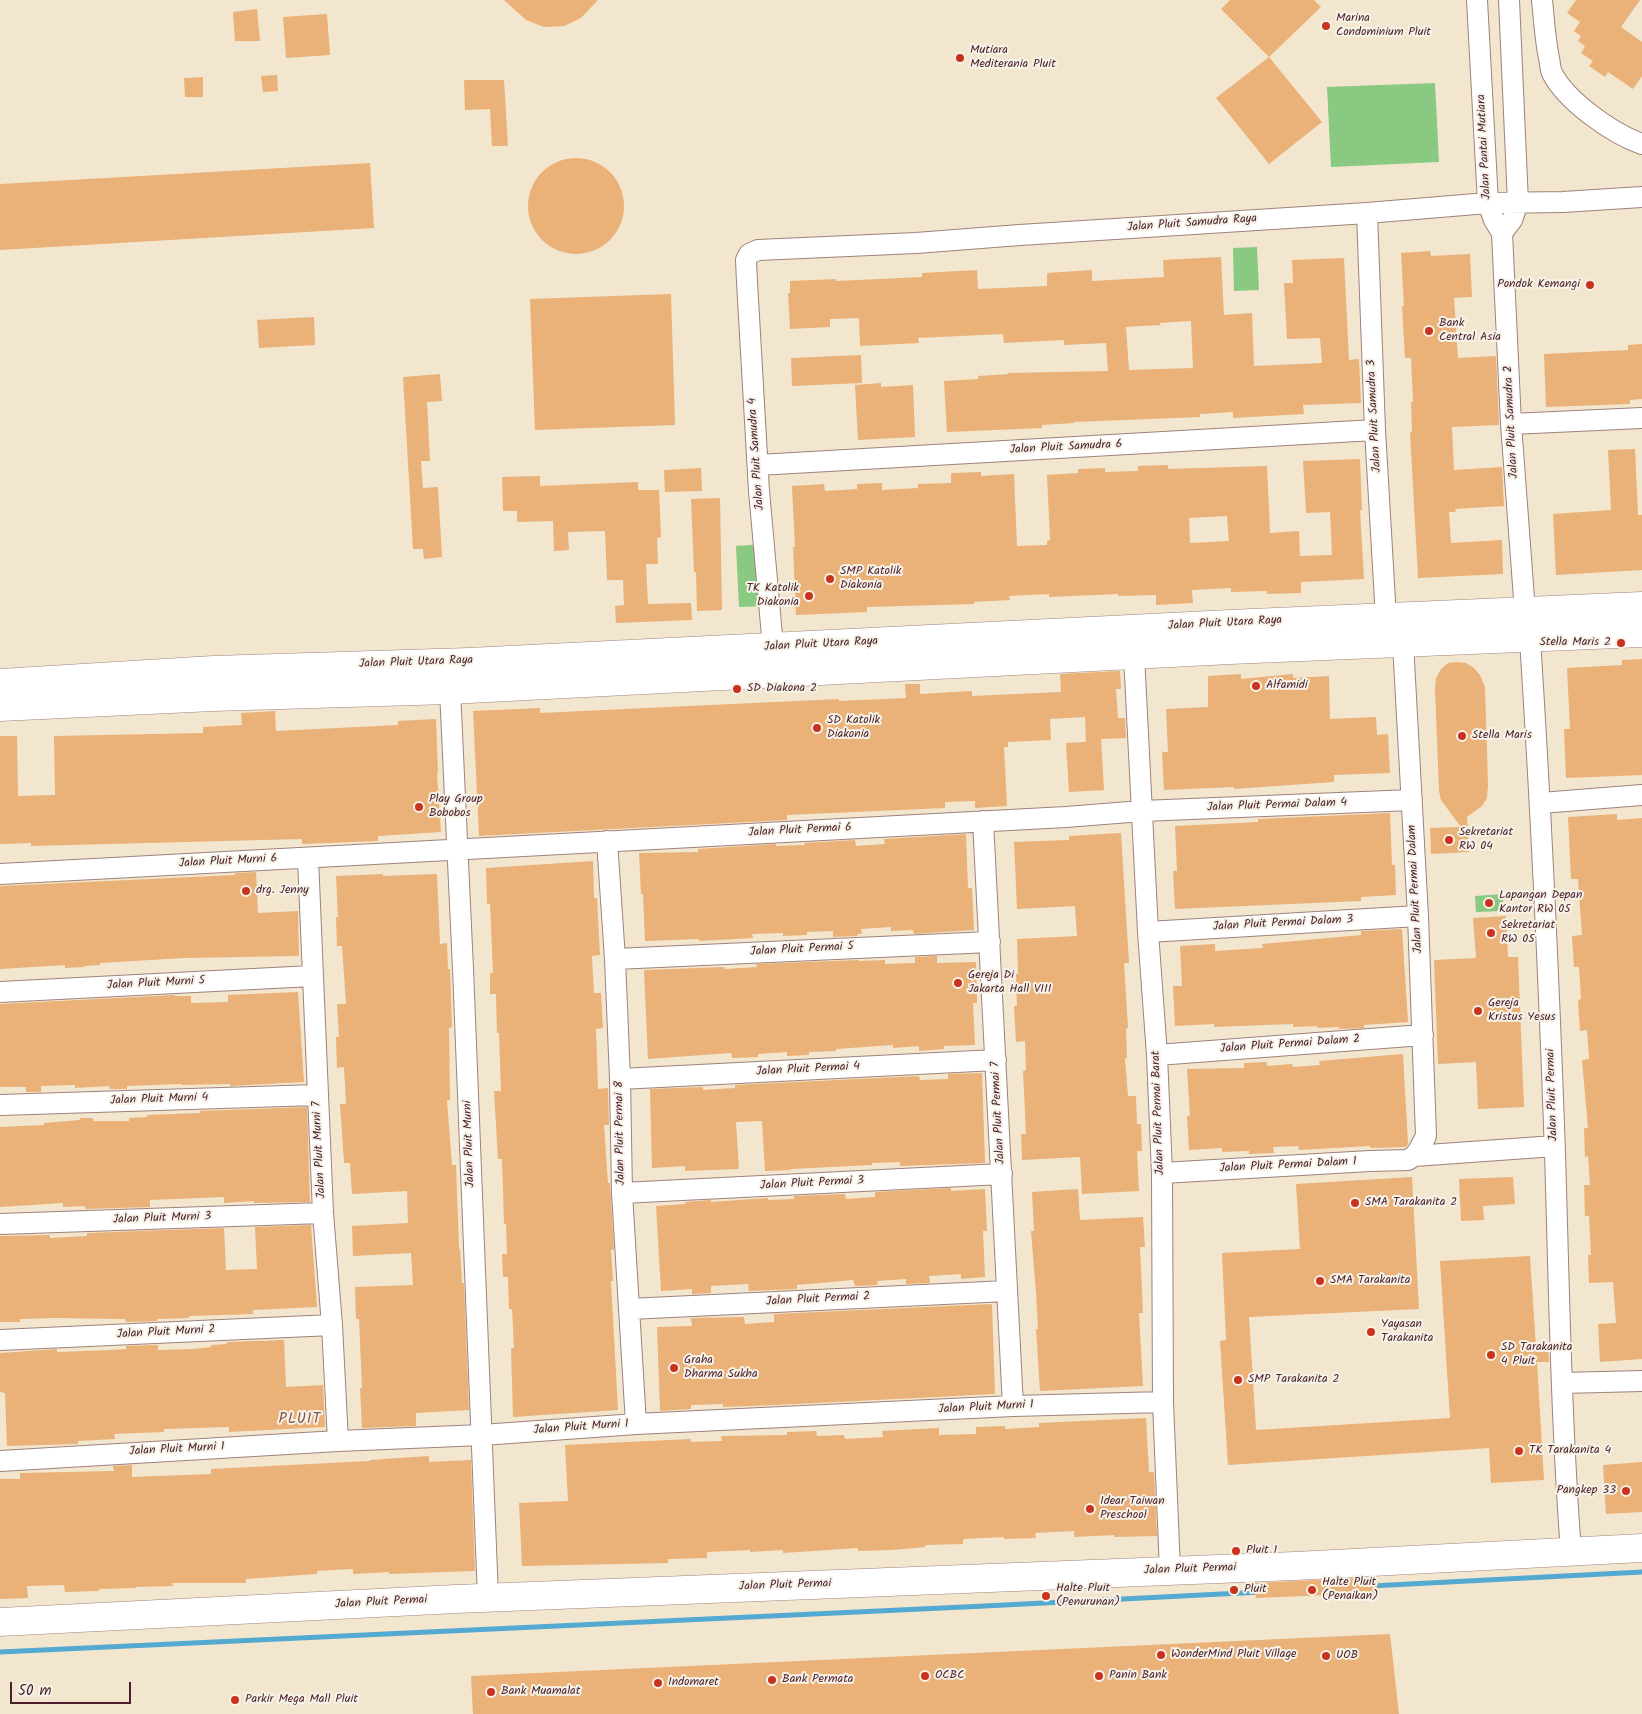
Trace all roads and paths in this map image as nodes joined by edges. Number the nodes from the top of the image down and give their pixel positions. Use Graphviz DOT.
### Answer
graph roads {
  1 [pos="1478,0"];
  2 [pos="1488,0"];
  3 [pos="1509,0"];
  4 [pos="1542,0"];
  5 [pos="1642,144"];
  6 [pos="1642,198"];
  7 [pos="1488,203"];
  8 [pos="1518,203"];
  9 [pos="1367,213"];
  10 [pos="1502,232"];
  11 [pos="746,260"];
  12 [pos="1642,418"];
  13 [pos="1511,424"];
  14 [pos="1374,430"];
  15 [pos="758,465"];
  16 [pos="1642,606"];
  17 [pos="1525,612"];
  18 [pos="1386,618"];
  19 [pos="1642,633"];
  20 [pos="1230,637"];
  21 [pos="1530,639"];
  22 [pos="1403,643"];
  23 [pos="774,647"];
  24 [pos="1134,655"];
  25 [pos="462,662"];
  26 [pos="213,670"];
  27 [pos="0,683"];
  28 [pos="457,690"];
  29 [pos="213,698"];
  30 [pos="0,707"];
  31 [pos="1642,795"];
  32 [pos="1412,800"];
  33 [pos="1541,803"];
  34 [pos="1142,811"];
  35 [pos="983,821"];
  36 [pos="607,841"];
  37 [pos="457,850"];
  38 [pos="308,858"];
  39 [pos="0,874"];
  40 [pos="1418,916"];
  41 [pos="1148,932"];
  42 [pos="990,942"];
  43 [pos="615,959"];
  44 [pos="312,976"];
  45 [pos="0,992"];
  46 [pos="1423,1035"];
  47 [pos="1157,1055"];
  48 [pos="996,1060"];
  49 [pos="620,1079"];
  50 [pos="318,1095"];
  51 [pos="0,1105"];
  52 [pos="1554,1146"];
  53 [pos="1414,1156"];
  54 [pos="1162,1173"];
  55 [pos="1002,1174"];
  56 [pos="622,1193"];
  57 [pos="323,1213"];
  58 [pos="0,1224"];
  59 [pos="1007,1291"];
  60 [pos="629,1309"];
  61 [pos="332,1325"];
  62 [pos="0,1340"];
  63 [pos="1642,1381"];
  64 [pos="1562,1383"];
  65 [pos="1163,1402"];
  66 [pos="1013,1406"];
  67 [pos="636,1424"];
  68 [pos="482,1435"];
  69 [pos="338,1441"];
  70 [pos="0,1461"];
  71 [pos="1642,1548"];
  72 [pos="1571,1552"];
  73 [pos="1170,1571"];
  74 [pos="488,1598"];
  75 [pos="0,1622"];
  1 -- 2 [label="street, Jalan Pantai Mutiara"];
  1 -- 7 [label="street, Jalan Pantai Mutiara"];
  3 -- 8 [label="street"];
  4 -- 5 [label="street"];
  6 -- 8 [label="street, Jalan Pluit Samudra Raya"];
  7 -- 8 [label="street, Jalan Pluit Samudra Raya"];
  7 -- 9 [label="street, Jalan Pluit Samudra Raya"];
  7 -- 10 [label="street, Jalan Pantai Mutiara"];
  8 -- 10 [label="street"];
  9 -- 11 [label="street, Jalan Pluit Samudra Raya"];
  9 -- 14 [label="street, Jalan Pluit Samudra 3"];
  10 -- 13 [label="street, Jalan Pluit Samudra 2"];
  11 -- 15 [label="street, Jalan Pluit Samudra 4"];
  12 -- 13 [label="street"];
  13 -- 17 [label="street, Jalan Pluit Samudra 2"];
  14 -- 15 [label="street, Jalan Pluit Samudra 6"];
  14 -- 18 [label="street, Jalan Pluit Samudra 3"];
  15 -- 23 [label="street, Jalan Pluit Samudra 4"];
  16 -- 17 [label="street, Jalan Pluit Utara Raya"];
  17 -- 18 [label="street, Jalan Pluit Utara Raya"];
  18 -- 20 [label="street, Jalan Pluit Utara Raya"];
  19 -- 21 [label="street, Jalan Pluit Utara Raya"];
  20 -- 22 [label="street, Jalan Pluit Utara Raya"];
  20 -- 23 [label="street, Jalan Pluit Utara Raya"];
  20 -- 24 [label="street, Jalan Pluit Utara Raya"];
  21 -- 22 [label="street, Jalan Pluit Utara Raya"];
  21 -- 33 [label="street, Jalan Pluit Permai"];
  22 -- 32 [label="street, Jalan Pluit Permai Dalam"];
  23 -- 25 [label="street, Jalan Pluit Utara Raya"];
  24 -- 28 [label="street, Jalan Pluit Utara Raya"];
  24 -- 34 [label="street, Jalan Pluit Permai Barat"];
  25 -- 26 [label="street, Jalan Pluit Utara Raya"];
  25 -- 28 [label="street"];
  26 -- 27 [label="street, Jalan Pluit Utara Raya"];
  26 -- 29 [label="street"];
  28 -- 29 [label="street, Jalan Pluit Utara Raya"];
  28 -- 37 [label="street, Jalan Pluit Murni"];
  29 -- 30 [label="street, Jalan Pluit Utara Raya"];
  31 -- 33 [label="street"];
  32 -- 34 [label="street, Jalan Pluit Permai Dalam 4"];
  32 -- 40 [label="street, Jalan Pluit Permai Dalam"];
  33 -- 52 [label="street, Jalan Pluit Permai"];
  34 -- 35 [label="street, Jalan Pluit Permai 6"];
  34 -- 41 [label="street, Jalan Pluit Permai Barat"];
  35 -- 36 [label="street, Jalan Pluit Permai 6"];
  35 -- 42 [label="street, Jalan Pluit Permai 7"];
  36 -- 37 [label="street, Jalan Pluit Permai 6"];
  36 -- 43 [label="street, Jalan Pluit Permai 8"];
  37 -- 38 [label="street, Jalan Pluit Murni 6"];
  37 -- 68 [label="street, Jalan Pluit Murni"];
  38 -- 39 [label="street, Jalan Pluit Murni 6"];
  38 -- 44 [label="street, Jalan Pluit Murni 7"];
  40 -- 41 [label="street, Jalan Pluit Permai Dalam 3"];
  40 -- 46 [label="street, Jalan Pluit Permai Dalam"];
  41 -- 47 [label="street, Jalan Pluit Permai Barat"];
  42 -- 43 [label="street, Jalan Pluit Permai 5"];
  42 -- 48 [label="street, Jalan Pluit Permai 7"];
  43 -- 49 [label="street, Jalan Pluit Permai 8"];
  44 -- 45 [label="street, Jalan Pluit Murni 5"];
  44 -- 50 [label="street, Jalan Pluit Murni 7"];
  46 -- 47 [label="street, Jalan Pluit Permai Dalam 2"];
  46 -- 53 [label="street, Jalan Pluit Permai Dalam"];
  47 -- 54 [label="street, Jalan Pluit Permai Barat"];
  48 -- 49 [label="street, Jalan Pluit Permai 4"];
  48 -- 55 [label="street, Jalan Pluit Permai 7"];
  49 -- 56 [label="street, Jalan Pluit Permai 8"];
  50 -- 51 [label="street, Jalan Pluit Murni 4"];
  50 -- 57 [label="street, Jalan Pluit Murni 7"];
  52 -- 53 [label="street, Jalan Pluit Permai Dalam 1"];
  52 -- 64 [label="street, Jalan Pluit Permai"];
  53 -- 54 [label="street, Jalan Pluit Permai Dalam 1"];
  54 -- 65 [label="street, Jalan Pluit Permai Barat"];
  55 -- 56 [label="street, Jalan Pluit Permai 3"];
  55 -- 59 [label="street, Jalan Pluit Permai 7"];
  56 -- 60 [label="street, Jalan Pluit Permai 8"];
  57 -- 58 [label="street, Jalan Pluit Murni 3"];
  57 -- 61 [label="street, Jalan Pluit Murni 7"];
  59 -- 60 [label="street, Jalan Pluit Permai 2"];
  59 -- 66 [label="street, Jalan Pluit Permai 7"];
  60 -- 67 [label="street, Jalan Pluit Permai 8"];
  61 -- 62 [label="street, Jalan Pluit Murni 2"];
  61 -- 69 [label="street, Jalan Pluit Murni 7"];
  63 -- 64 [label="street"];
  64 -- 72 [label="street, Jalan Pluit Permai"];
  65 -- 66 [label="street, Jalan Pluit Murni 1"];
  65 -- 73 [label="street, Jalan Pluit Permai Barat"];
  66 -- 67 [label="street, Jalan Pluit Murni 1"];
  67 -- 68 [label="street, Jalan Pluit Murni 1"];
  68 -- 69 [label="street, Jalan Pluit Murni 1"];
  68 -- 74 [label="street, Jalan Pluit Murni"];
  69 -- 70 [label="street, Jalan Pluit Murni 1"];
  71 -- 72 [label="street, Jalan Pluit Permai"];
  72 -- 73 [label="street, Jalan Pluit Permai"];
  73 -- 74 [label="street, Jalan Pluit Permai"];
  74 -- 75 [label="street, Jalan Pluit Permai"];
}
